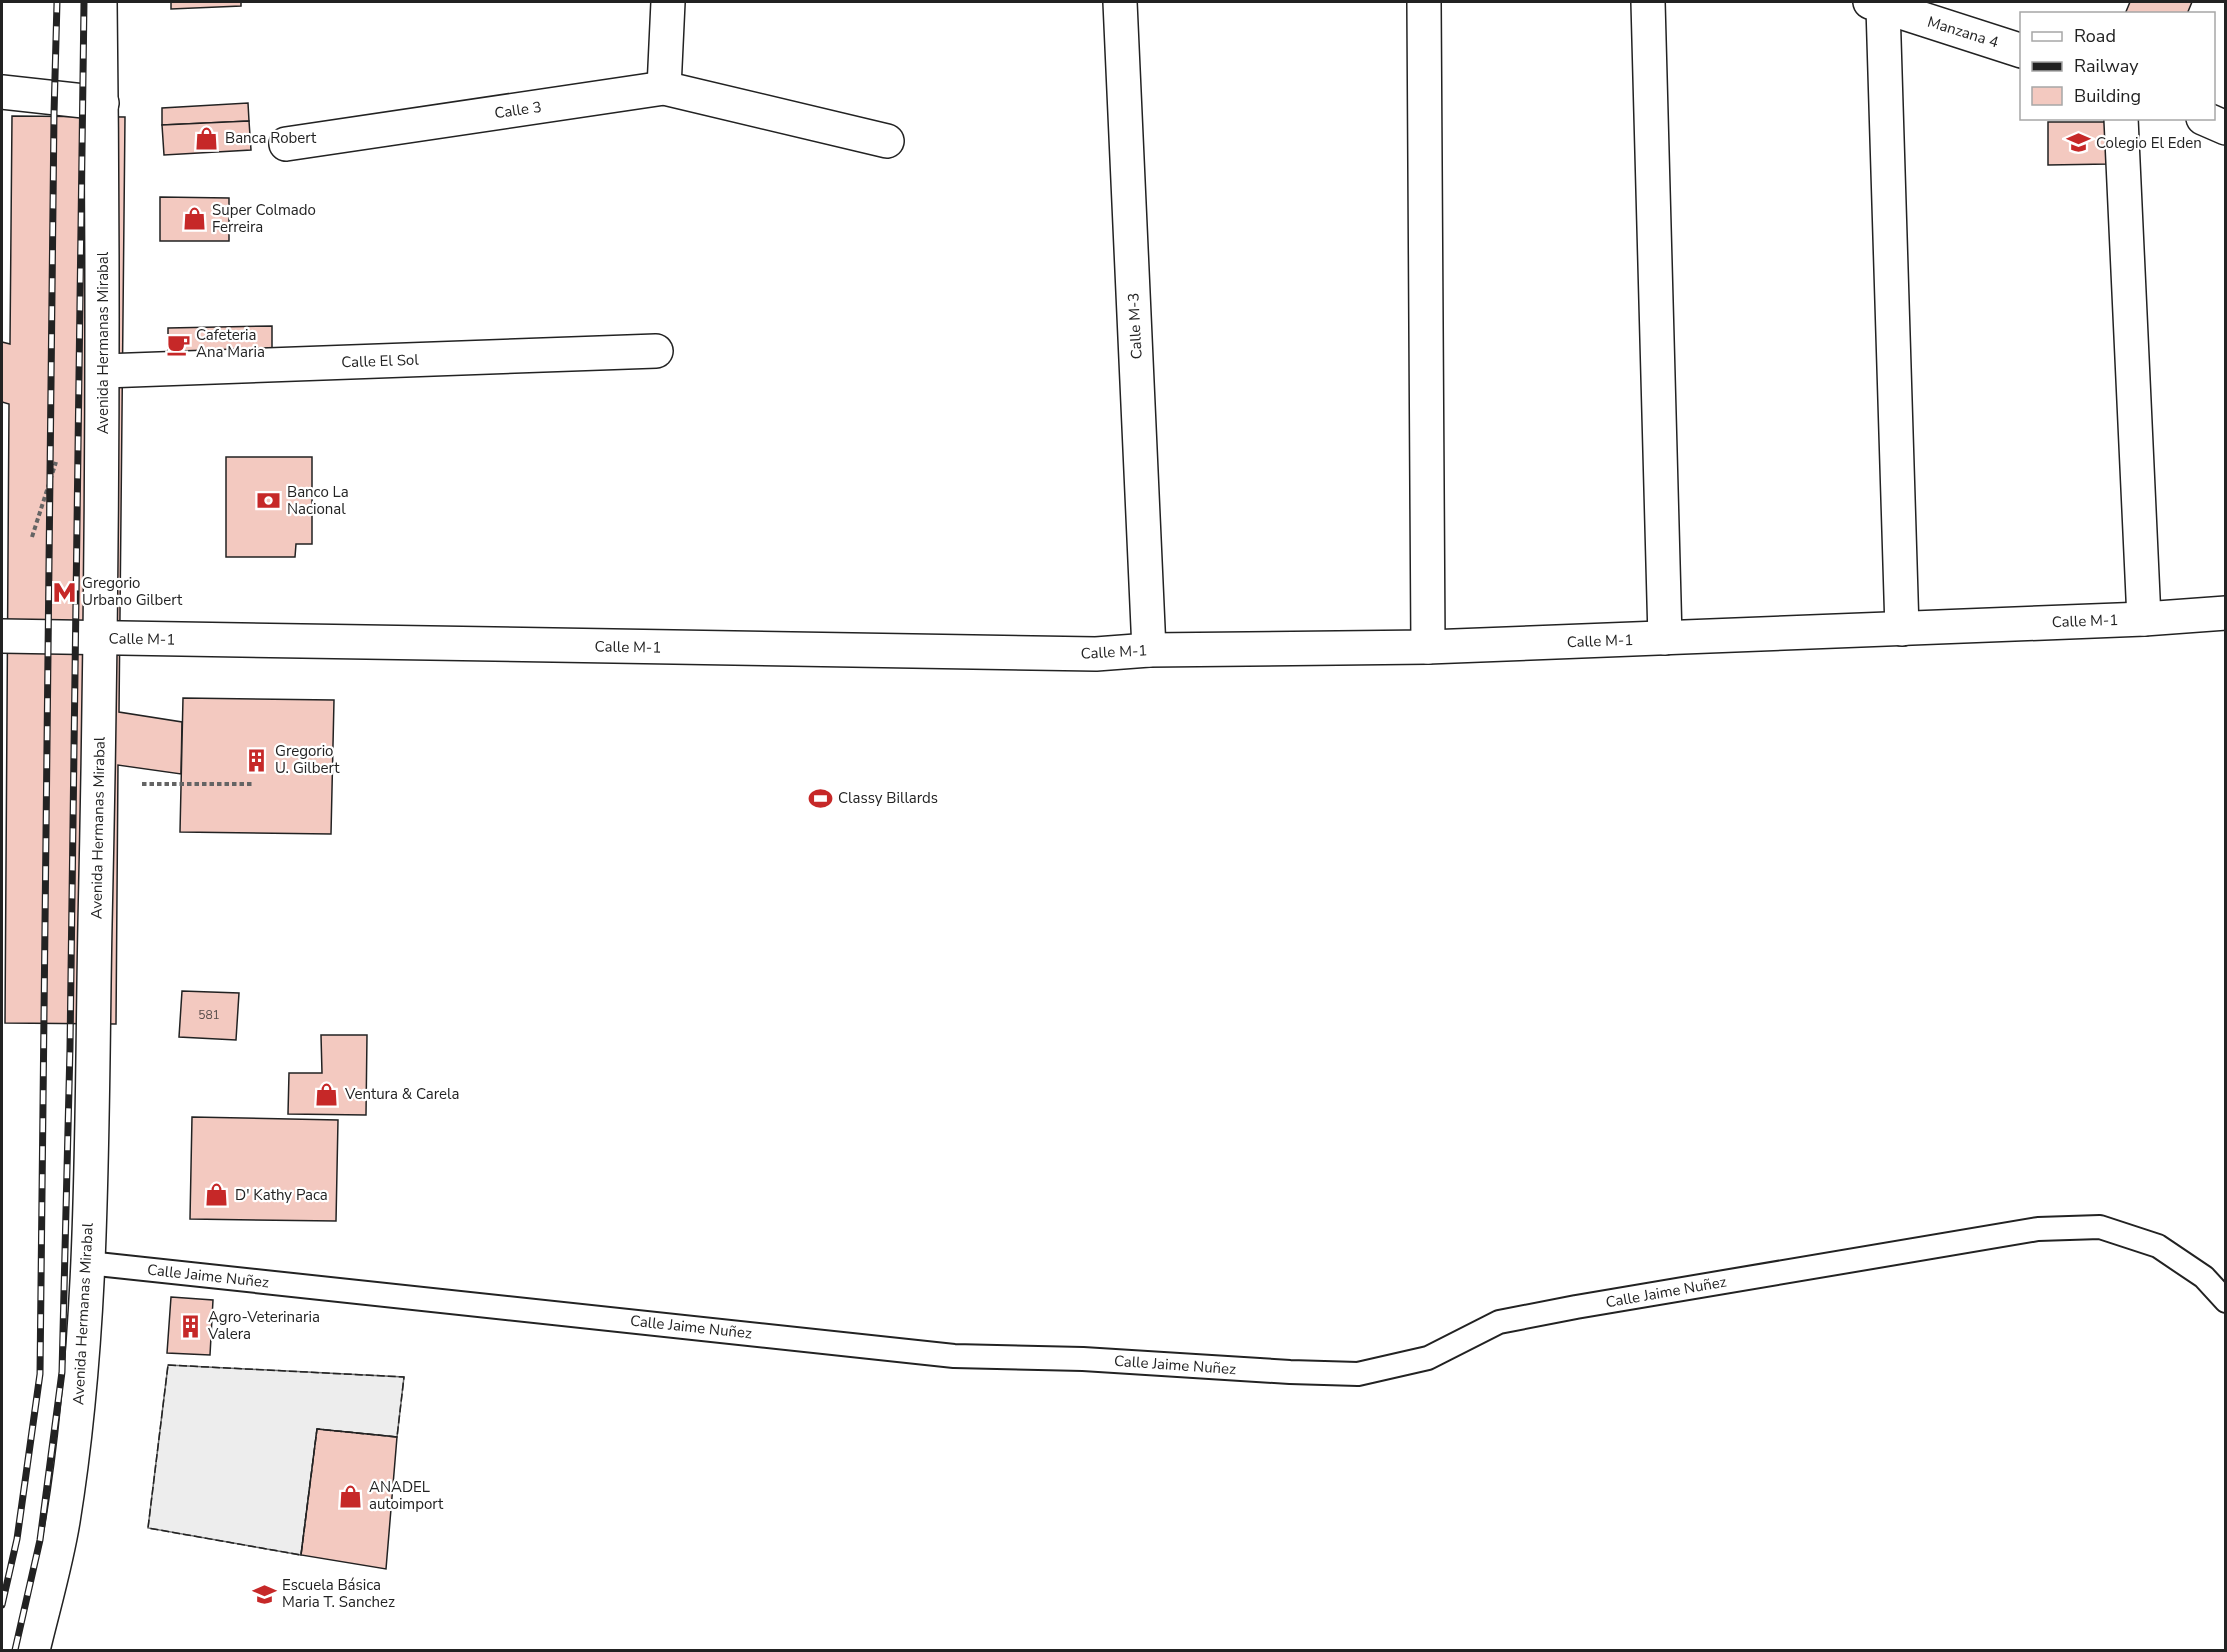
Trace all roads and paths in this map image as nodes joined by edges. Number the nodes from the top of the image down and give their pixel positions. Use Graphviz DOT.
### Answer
graph roads {
  1 [pos="100,2"];
  2 [pos="668,2"];
  3 [pos="1120,2"];
  4 [pos="1424,2"];
  5 [pos="1648,2"];
  6 [pos="1877,4"];
  7 [pos="2020,50"];
  8 [pos="664,88"];
  9 [pos="2,92"];
  10 [pos="102,103"];
  11 [pos="2121,120"];
  12 [pos="2208,120"];
  13 [pos="2226,128"];
  14 [pos="887,141"];
  15 [pos="286,144"];
  16 [pos="656,351"];
  17 [pos="104,372"];
  18 [pos="57,458"];
  19 [pos="32,537"];
  20 [pos="2226,613"];
  21 [pos="2144,619"];
  22 [pos="1902,629"];
  23 [pos="2,636"];
  24 [pos="102,638"];
  25 [pos="1665,638"];
  26 [pos="1428,647"];
  27 [pos="1149,650"];
  28 [pos="252,784"];
  29 [pos="180,785"];
  30 [pos="88,1263"];
  31 [pos="2226,1301"];
  32 [pos="33,1650"];
  1 -- 10 [label="street, Avenida Hermanas Mirabal"];
  2 -- 8 [label="street"];
  3 -- 27 [label="street, Calle M-3"];
  4 -- 26 [label="street"];
  5 -- 25 [label="street"];
  6 -- 7 [label="street, Manzana 4"];
  6 -- 22 [label="street"];
  8 -- 14 [label="street"];
  8 -- 15 [label="street, Calle 3"];
  9 -- 10 [label="street"];
  10 -- 17 [label="street, Avenida Hermanas Mirabal"];
  11 -- 21 [label="street"];
  12 -- 13 [label="street"];
  16 -- 17 [label="street, Calle El Sol"];
  17 -- 24 [label="street, Avenida Hermanas Mirabal"];
  18 -- 19 [label="path"];
  20 -- 21 [label="street, Calle M-1"];
  21 -- 22 [label="street, Calle M-1"];
  22 -- 25 [label="street, Calle M-1"];
  23 -- 24 [label="street, Calle M-1"];
  24 -- 27 [label="street, Calle M-1"];
  24 -- 30 [label="street, Avenida Hermanas Mirabal"];
  25 -- 26 [label="street, Calle M-1"];
  26 -- 27 [label="street, Calle M-1"];
  28 -- 29 [label="path"];
  30 -- 31 [label="lane, Calle Jaime Nuñez"];
  30 -- 32 [label="street, Avenida Hermanas Mirabal"];
}
